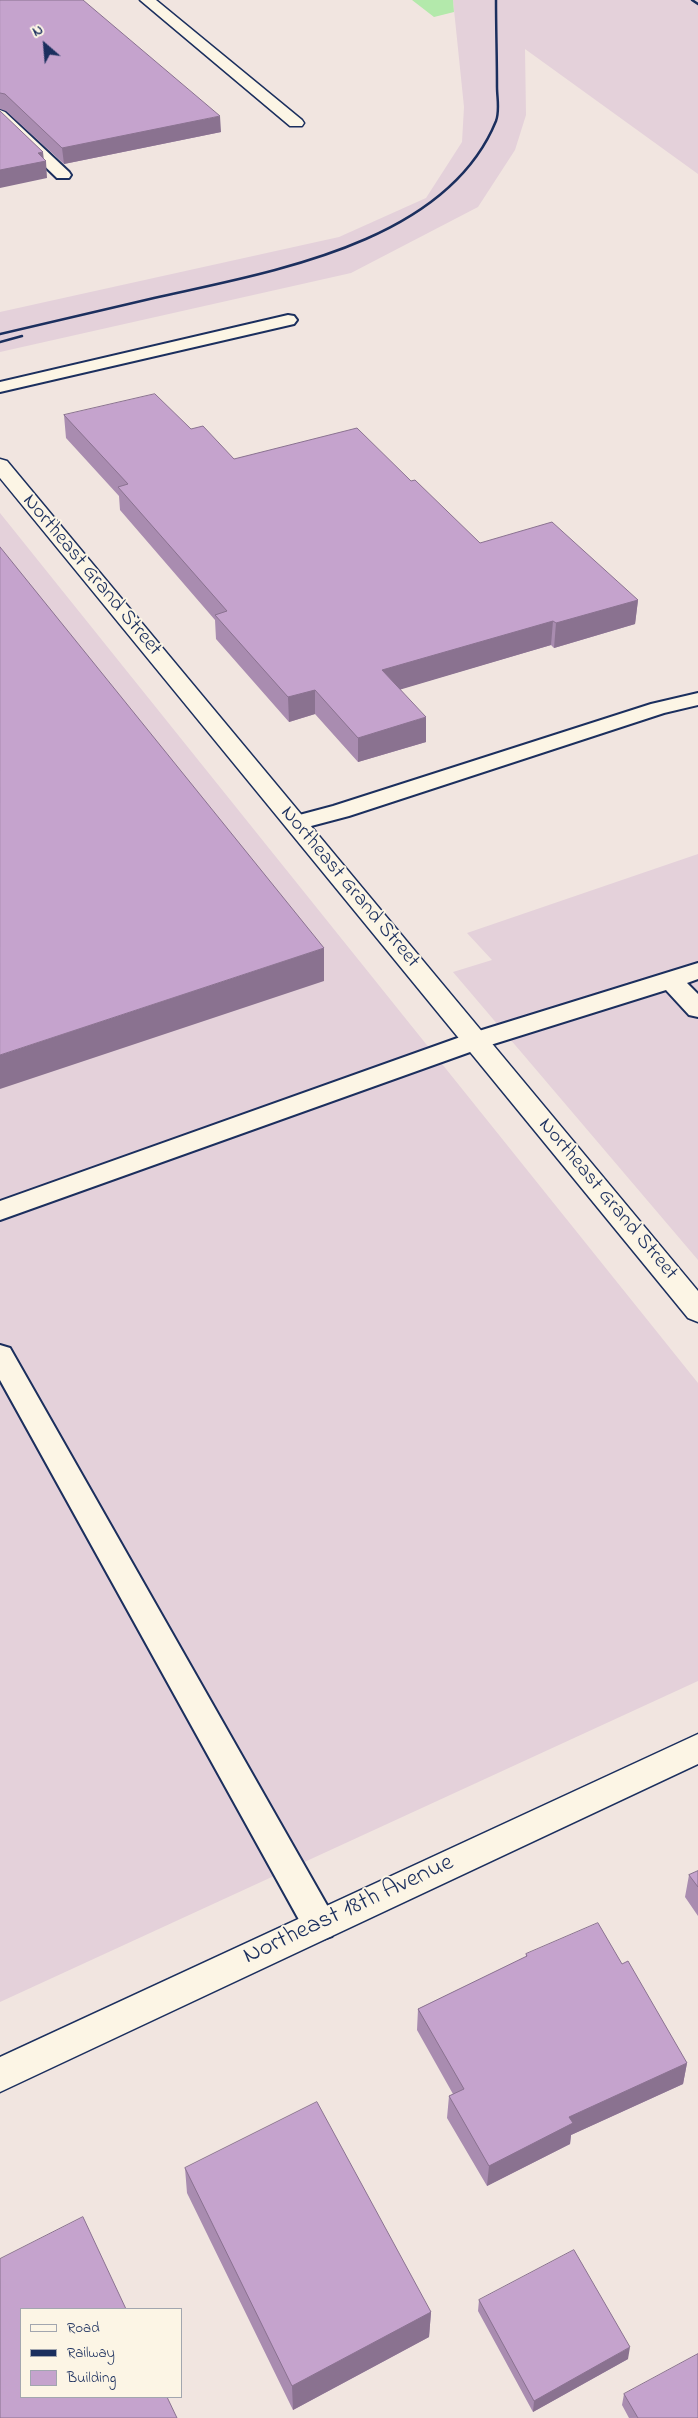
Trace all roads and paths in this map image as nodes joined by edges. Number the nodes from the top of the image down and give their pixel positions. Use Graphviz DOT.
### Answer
graph roads {
  1 [pos="147,0"];
  2 [pos="0,115"];
  3 [pos="296,123"];
  4 [pos="63,175"];
  5 [pos="288,320"];
  6 [pos="0,387"];
  7 [pos="0,465"];
  8 [pos="698,699"];
  9 [pos="296,824"];
  10 [pos="698,971"];
  11 [pos="671,980"];
  12 [pos="698,1009"];
  13 [pos="476,1041"];
  14 [pos="0,1211"];
  15 [pos="698,1311"];
  16 [pos="0,1354"];
  17 [pos="698,1748"];
  18 [pos="320,1925"];
  19 [pos="0,2075"];
  1 -- 3 [label="street"];
  2 -- 4 [label="lane"];
  5 -- 6 [label="lane"];
  7 -- 9 [label="street, Northeast Grand Street"];
  8 -- 9 [label="lane"];
  9 -- 13 [label="street, Northeast Grand Street"];
  10 -- 11 [label="lane"];
  11 -- 12 [label="lane"];
  11 -- 13 [label="lane"];
  13 -- 14 [label="lane"];
  13 -- 15 [label="street, Northeast Grand Street"];
  16 -- 18 [label="lane"];
  17 -- 18 [label="street, Northeast 18th Avenue"];
  18 -- 19 [label="street, Northeast 18th Avenue"];
}
